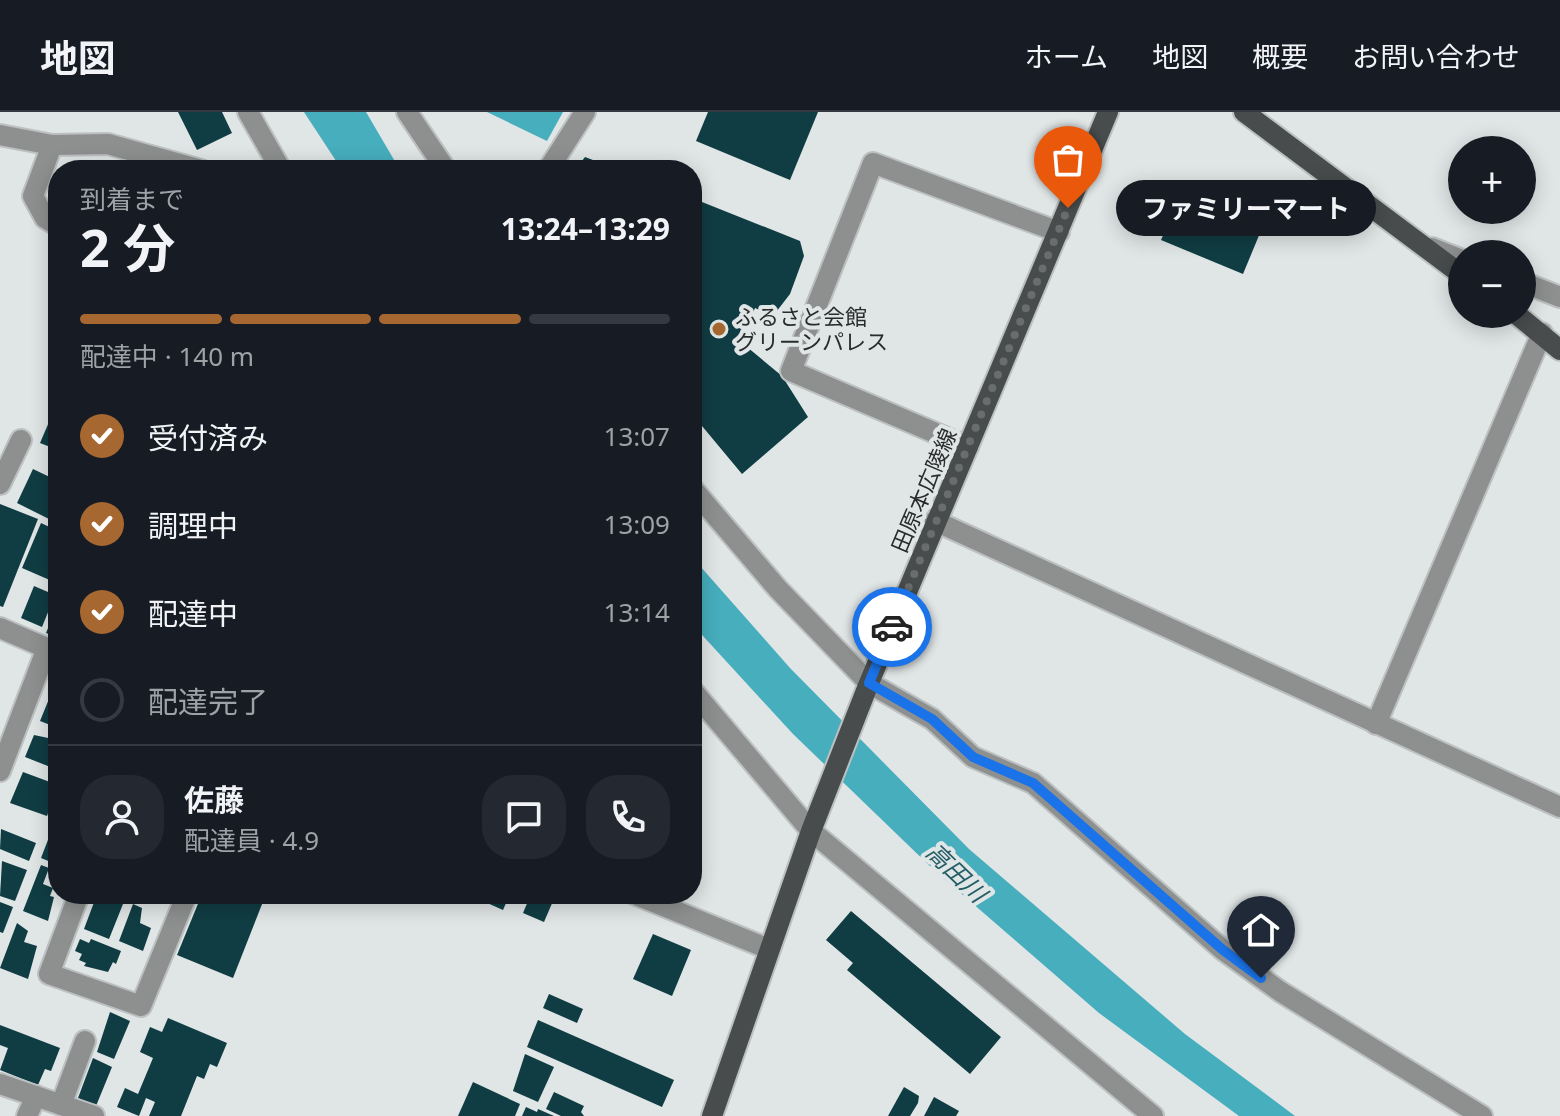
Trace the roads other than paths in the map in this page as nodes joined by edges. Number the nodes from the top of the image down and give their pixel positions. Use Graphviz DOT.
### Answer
graph roads {
  1 [pos="248,112"];
  2 [pos="407,112"];
  3 [pos="585,112"];
  4 [pos="1108,112"];
  5 [pos="1244,112"];
  6 [pos="0,135"];
  7 [pos="52,145"];
  8 [pos="165,160"];
  9 [pos="275,160"];
  10 [pos="439,160"];
  11 [pos="554,160"];
  12 [pos="48,220"];
  13 [pos="1059,232"];
  14 [pos="1420,244"];
  15 [pos="1448,255"];
  16 [pos="1448,265"];
  17 [pos="1536,288"];
  18 [pos="1560,297"];
  19 [pos="1535,328"];
  20 [pos="1542,333"];
  21 [pos="1560,350"];
  22 [pos="21,440"];
  23 [pos="968,447"];
  24 [pos="0,484"];
  25 [pos="702,500"];
  26 [pos="935,521"];
  27 [pos="0,628"];
  28 [pos="48,648"];
  29 [pos="48,659"];
  30 [pos="867,690"];
  31 [pos="702,701"];
  32 [pos="1376,724"];
  33 [pos="0,771"];
  34 [pos="1560,807"];
  35 [pos="815,823"];
  36 [pos="75,904"];
  37 [pos="183,904"];
  38 [pos="659,904"];
  39 [pos="769,949"];
  40 [pos="85,1041"];
  41 [pos="0,1084"];
  42 [pos="36,1096"];
  43 [pos="61,1105"];
  44 [pos="27,1116"];
  45 [pos="94,1116"];
  46 [pos="712,1116"];
  47 [pos="1153,1116"];
  48 [pos="1482,1116"];
  1 -- 9 [label="street"];
  2 -- 10 [label="street"];
  3 -- 11 [label="street"];
  4 -- 13 [label="main road, 田原本広陵線"];
  5 -- 14 [label="main road"];
  6 -- 7 [label="street"];
  7 -- 8 [label="street"];
  7 -- 12 [label="street"];
  13 -- 23 [label="main road, 田原本広陵線"];
  13 -- 23 [label="street"];
  14 -- 15 [label="street"];
  14 -- 16 [label="main road"];
  17 -- 18 [label="street"];
  19 -- 20 [label="main road"];
  20 -- 21 [label="main road"];
  20 -- 32 [label="street"];
  22 -- 24 [label="street"];
  23 -- 26 [label="main road, 田原本広陵線"];
  25 -- 30 [label="street"];
  26 -- 30 [label="main road, 田原本広陵線"];
  26 -- 32 [label="street"];
  27 -- 28 [label="street"];
  29 -- 33 [label="street"];
  30 -- 35 [label="main road, 田原本広陵線"];
  30 -- 48 [label="street"];
  31 -- 35 [label="street"];
  32 -- 34 [label="street"];
  35 -- 39 [label="main road, 田原本広陵線"];
  35 -- 47 [label="street"];
  36 -- 37 [label="street"];
  38 -- 39 [label="street"];
  39 -- 46 [label="main road, 田原本広陵線"];
  40 -- 43 [label="street"];
  41 -- 42 [label="street"];
  42 -- 43 [label="street"];
  42 -- 44 [label="street"];
  43 -- 45 [label="street"];
}
